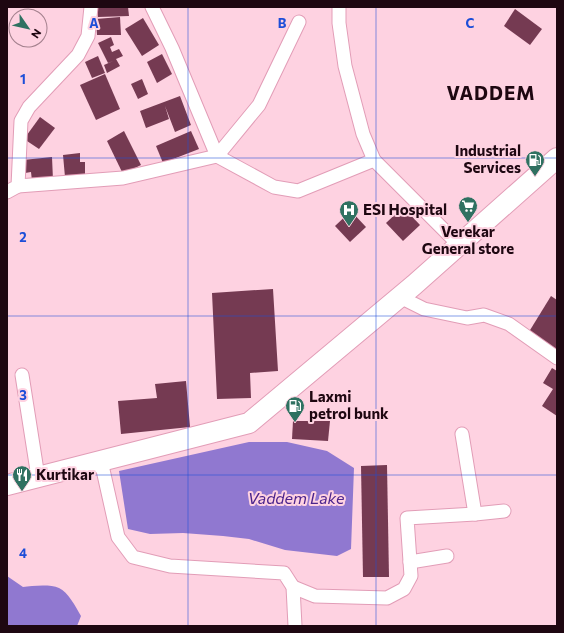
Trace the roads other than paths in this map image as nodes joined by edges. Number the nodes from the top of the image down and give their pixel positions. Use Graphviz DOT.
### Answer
graph roads {
  1 [pos="91,7"];
  2 [pos="152,7"];
  3 [pos="339,7"];
  4 [pos="299,22"];
  5 [pos="217,156"];
  6 [pos="374,160"];
  7 [pos="555,163"];
  8 [pos="13,189"];
  9 [pos="459,245"];
  10 [pos="400,297"];
  11 [pos="557,358"];
  12 [pos="22,375"];
  13 [pos="462,434"];
  14 [pos="101,461"];
  15 [pos="38,477"];
  16 [pos="7,485"];
  17 [pos="504,510"];
  18 [pos="475,514"];
  19 [pos="447,556"];
  20 [pos="410,562"];
  21 [pos="293,587"];
  22 [pos="296,626"];
  1 -- 8 [label="street"];
  2 -- 5 [label="street"];
  3 -- 6 [label="street"];
  4 -- 5 [label="street"];
  5 -- 6 [label="street"];
  5 -- 8 [label="street"];
  6 -- 9 [label="street"];
  7 -- 9 [label="main road"];
  9 -- 10 [label="main road"];
  10 -- 11 [label="street"];
  10 -- 14 [label="main road"];
  12 -- 15 [label="street"];
  13 -- 18 [label="street"];
  14 -- 15 [label="main road"];
  14 -- 21 [label="street"];
  15 -- 16 [label="main road"];
  17 -- 18 [label="street"];
  18 -- 20 [label="street"];
  19 -- 20 [label="street"];
  20 -- 21 [label="street"];
  21 -- 22 [label="street"];
}
